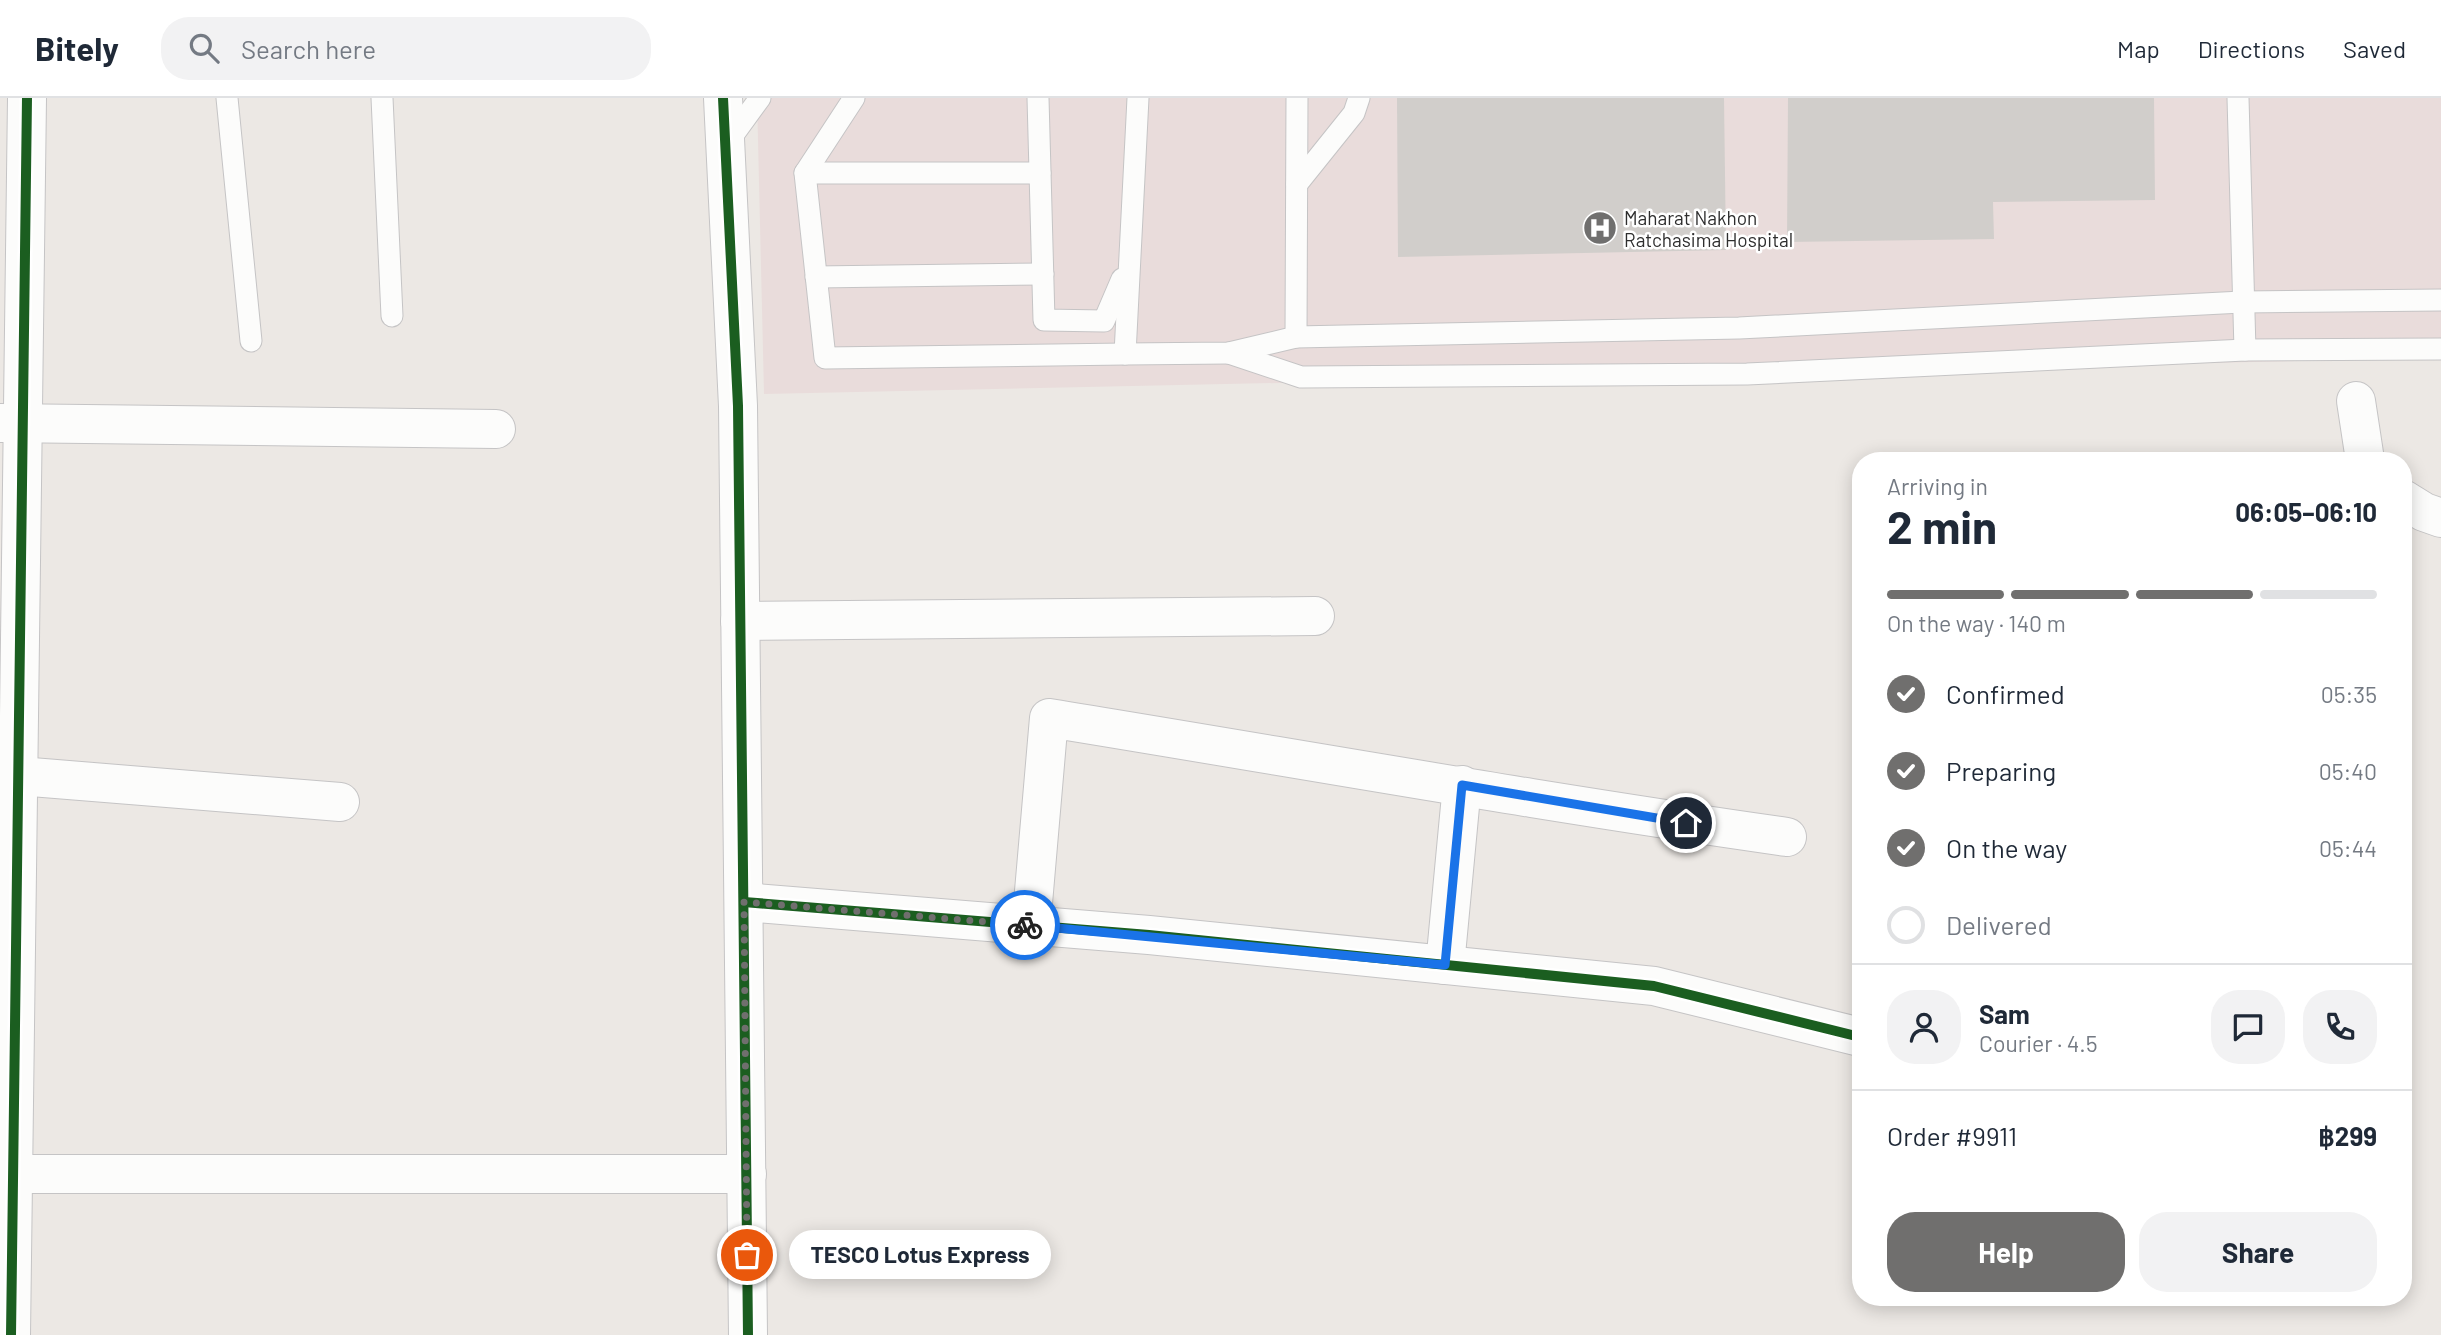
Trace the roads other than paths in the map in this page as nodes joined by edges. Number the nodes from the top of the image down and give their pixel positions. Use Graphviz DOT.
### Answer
graph roads {
  1 [pos="27,98"];
  2 [pos="226,98"];
  3 [pos="382,98"];
  4 [pos="723,98"];
  5 [pos="760,98"];
  6 [pos="854,98"];
  7 [pos="1038,98"];
  8 [pos="1138,98"];
  9 [pos="1297,98"];
  10 [pos="1359,98"];
  11 [pos="2238,98"];
  12 [pos="724,147"];
  13 [pos="805,173"];
  14 [pos="1040,173"];
  15 [pos="1297,184"];
  16 [pos="1129,264"];
  17 [pos="1042,274"];
  18 [pos="816,277"];
  19 [pos="2441,300"];
  20 [pos="2242,302"];
  21 [pos="393,316"];
  22 [pos="1296,337"];
  23 [pos="251,341"];
  24 [pos="2441,349"];
  25 [pos="2245,350"];
  26 [pos="1229,353"];
  27 [pos="1125,354"];
  28 [pos="2356,401"];
  29 [pos="12,424"];
  30 [pos="496,429"];
  31 [pos="2364,452"];
  32 [pos="2412,505"];
  33 [pos="2441,518"];
  34 [pos="1315,616"];
  35 [pos="740,621"];
  36 [pos="19,776"];
  37 [pos="1462,785"];
  38 [pos="340,802"];
  39 [pos="1787,837"];
  40 [pos="9,839"];
  41 [pos="744,902"];
  42 [pos="1031,926"];
  43 [pos="1445,965"];
  44 [pos="1852,1035"];
  45 [pos="13,1174"];
  46 [pos="747,1174"];
  47 [pos="11,1335"];
  48 [pos="748,1335"];
  1 -- 29 [label="street"];
  2 -- 23 [label="lane"];
  3 -- 21 [label="lane"];
  4 -- 12 [label="street"];
  5 -- 12 [label="lane"];
  6 -- 13 [label="lane"];
  7 -- 14 [label="lane"];
  8 -- 16 [label="lane"];
  9 -- 15 [label="lane"];
  10 -- 15 [label="lane"];
  11 -- 20 [label="lane"];
  12 -- 35 [label="street"];
  13 -- 14 [label="lane"];
  13 -- 18 [label="lane"];
  14 -- 17 [label="lane"];
  15 -- 22 [label="lane"];
  16 -- 17 [label="lane"];
  16 -- 27 [label="lane"];
  17 -- 18 [label="lane"];
  18 -- 27 [label="lane"];
  19 -- 20 [label="lane"];
  20 -- 22 [label="lane"];
  20 -- 25 [label="lane"];
  22 -- 26 [label="lane"];
  24 -- 25 [label="lane"];
  25 -- 26 [label="lane"];
  26 -- 27 [label="lane"];
  28 -- 31 [label="street"];
  29 -- 30 [label="street"];
  29 -- 36 [label="street"];
  32 -- 33 [label="street"];
  34 -- 35 [label="street"];
  35 -- 41 [label="street"];
  36 -- 38 [label="street"];
  36 -- 40 [label="street"];
  37 -- 39 [label="street"];
  37 -- 42 [label="street"];
  37 -- 43 [label="street"];
  40 -- 45 [label="street"];
  41 -- 42 [label="street"];
  41 -- 46 [label="street"];
  42 -- 43 [label="street"];
  43 -- 44 [label="street"];
  45 -- 46 [label="street"];
  45 -- 47 [label="street"];
  46 -- 48 [label="street"];
}
